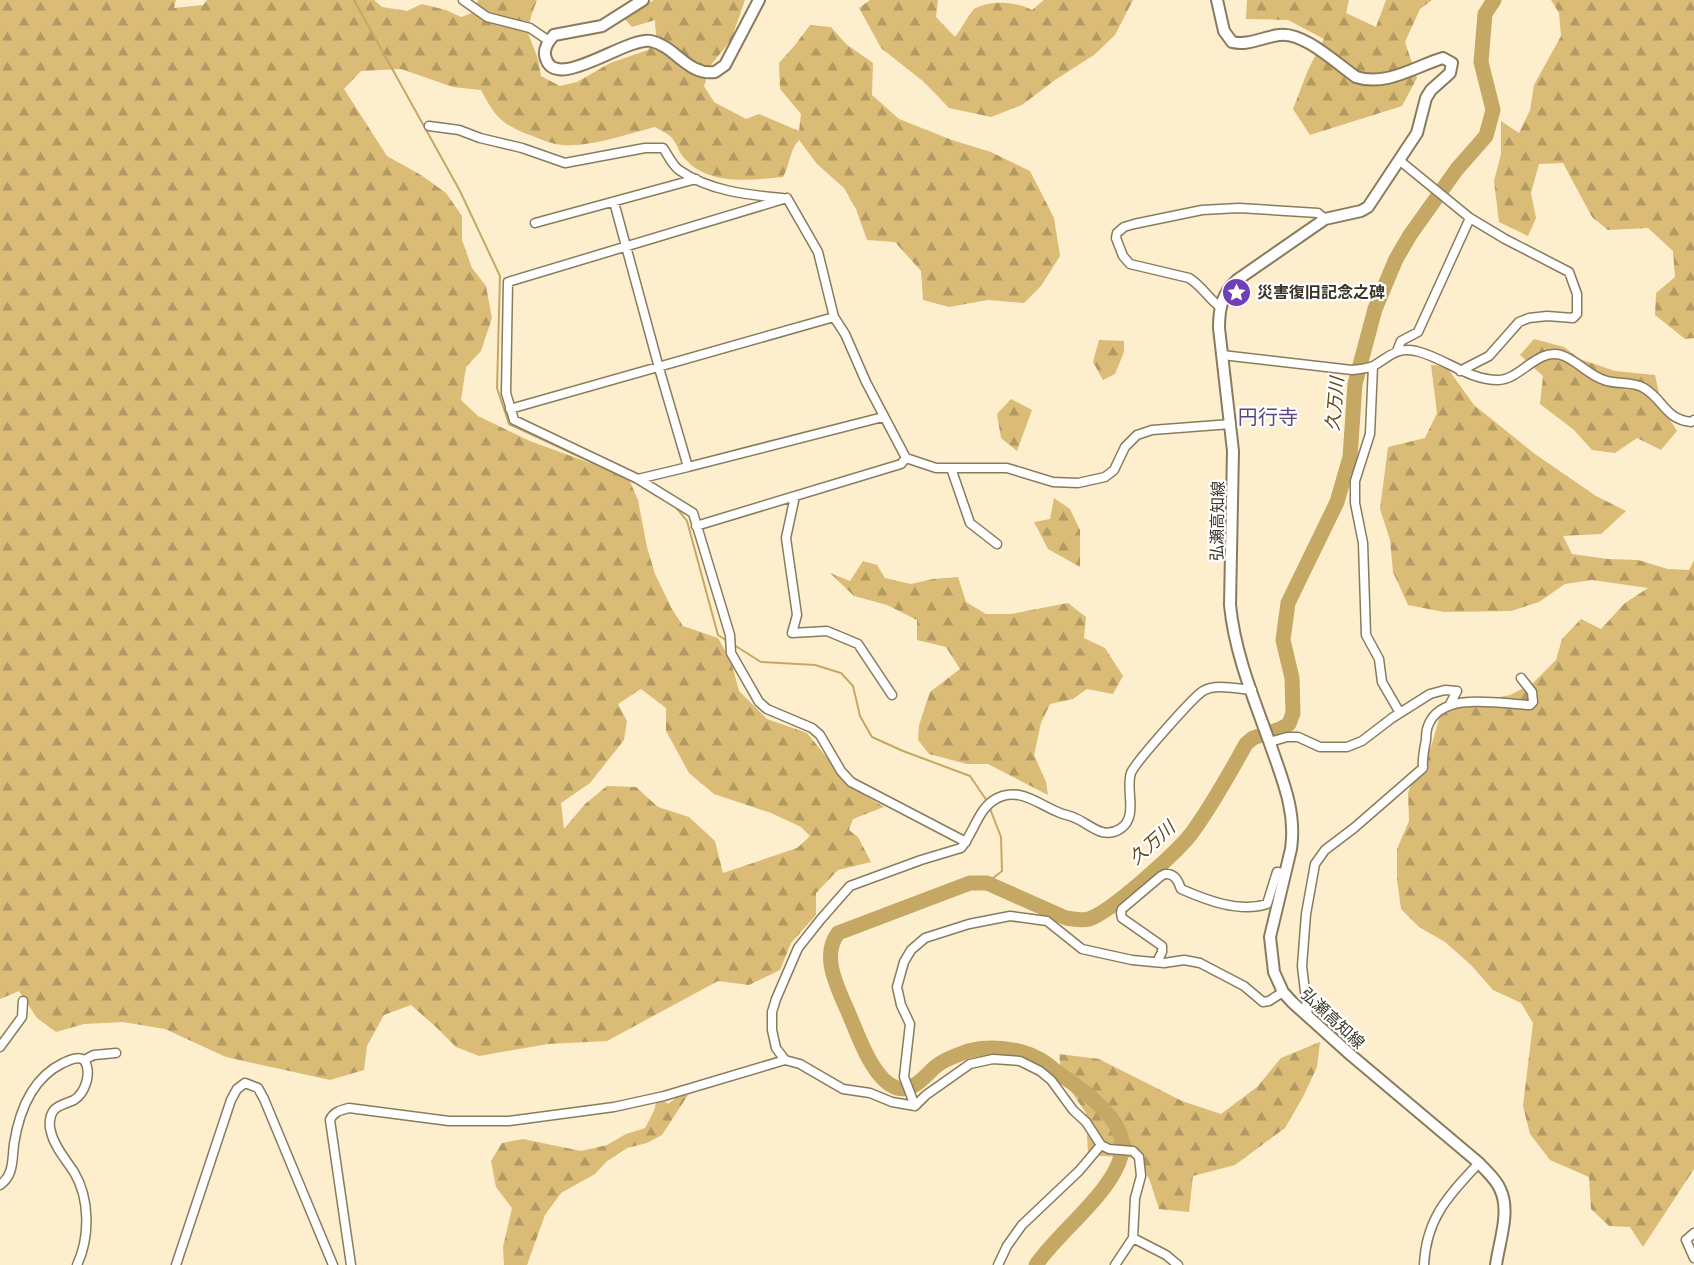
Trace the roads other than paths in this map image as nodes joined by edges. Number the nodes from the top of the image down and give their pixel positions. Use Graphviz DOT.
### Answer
graph roads {
  1 [pos="463,0"];
  2 [pos="643,0"];
  3 [pos="759,0"];
  4 [pos="1217,0"];
  5 [pos="549,41"];
  6 [pos="429,126"];
  7 [pos="1399,160"];
  8 [pos="696,179"];
  9 [pos="788,198"];
  10 [pos="614,202"];
  11 [pos="1470,218"];
  12 [pos="1325,219"];
  13 [pos="535,223"];
  14 [pos="626,246"];
  15 [pos="1220,307"];
  16 [pos="834,317"];
  17 [pos="1397,351"];
  18 [pos="1222,355"];
  19 [pos="1373,366"];
  20 [pos="658,368"];
  21 [pos="1460,371"];
  22 [pos="510,409"];
  23 [pos="883,417"];
  24 [pos="1694,420"];
  25 [pos="1231,424"];
  26 [pos="906,458"];
  27 [pos="688,467"];
  28 [pos="951,468"];
  29 [pos="638,479"];
  30 [pos="795,496"];
  31 [pos="696,526"];
  32 [pos="997,544"];
  33 [pos="1521,678"];
  34 [pos="1252,690"];
  35 [pos="892,695"];
  36 [pos="1450,704"];
  37 [pos="1400,713"];
  38 [pos="1269,741"];
  39 [pos="966,842"];
  40 [pos="1284,873"];
  41 [pos="1157,962"];
  42 [pos="1283,992"];
  43 [pos="22,1001"];
  44 [pos="1308,1017"];
  45 [pos="0,1047"];
  46 [pos="116,1053"];
  47 [pos="84,1060"];
  48 [pos="785,1060"];
  49 [pos="913,1103"];
  50 [pos="1105,1147"];
  51 [pos="1479,1163"];
  52 [pos="0,1185"];
  53 [pos="1694,1233"];
  54 [pos="1132,1238"];
  55 [pos="1694,1258"];
  56 [pos="77,1265"];
  57 [pos="176,1265"];
  58 [pos="333,1265"];
  59 [pos="351,1265"];
  60 [pos="998,1265"];
  61 [pos="1115,1265"];
  62 [pos="1178,1265"];
  63 [pos="1424,1265"];
  64 [pos="1496,1265"];
  1 -- 5 [label="street"];
  2 -- 5 [label="main road"];
  3 -- 5 [label="main road"];
  4 -- 7 [label="main road"];
  6 -- 8 [label="street"];
  7 -- 11 [label="street"];
  7 -- 12 [label="main road"];
  8 -- 9 [label="street"];
  8 -- 10 [label="street"];
  9 -- 14 [label="street"];
  9 -- 16 [label="street"];
  10 -- 13 [label="street"];
  10 -- 14 [label="street"];
  11 -- 17 [label="street"];
  11 -- 21 [label="street"];
  12 -- 15 [label="main road"];
  12 -- 15 [label="street"];
  14 -- 20 [label="street"];
  14 -- 22 [label="street"];
  15 -- 18 [label="main road, 弘瀬高知線"];
  16 -- 20 [label="street"];
  16 -- 23 [label="street"];
  17 -- 19 [label="street"];
  17 -- 21 [label="street"];
  18 -- 19 [label="street"];
  18 -- 25 [label="main road, 弘瀬高知線"];
  19 -- 37 [label="street"];
  20 -- 22 [label="street"];
  20 -- 27 [label="street"];
  21 -- 24 [label="street"];
  22 -- 29 [label="street"];
  23 -- 26 [label="street"];
  23 -- 27 [label="street"];
  25 -- 28 [label="street"];
  25 -- 34 [label="main road, 弘瀬高知線"];
  26 -- 28 [label="street"];
  26 -- 30 [label="street"];
  27 -- 29 [label="street"];
  28 -- 32 [label="street"];
  29 -- 31 [label="street"];
  30 -- 31 [label="street"];
  30 -- 35 [label="street"];
  31 -- 39 [label="street"];
  33 -- 36 [label="street"];
  34 -- 38 [label="main road, 弘瀬高知線"];
  34 -- 39 [label="street"];
  36 -- 37 [label="street"];
  36 -- 44 [label="street"];
  37 -- 38 [label="street"];
  38 -- 40 [label="main road, 弘瀬高知線"];
  39 -- 48 [label="street"];
  40 -- 41 [label="street"];
  40 -- 42 [label="main road, 弘瀬高知線"];
  41 -- 42 [label="street"];
  41 -- 49 [label="street"];
  42 -- 44 [label="main road, 弘瀬高知線"];
  43 -- 45 [label="street"];
  44 -- 51 [label="main road, 弘瀬高知線"];
  46 -- 47 [label="street"];
  47 -- 52 [label="street"];
  47 -- 56 [label="street"];
  48 -- 49 [label="street"];
  48 -- 59 [label="street"];
  49 -- 50 [label="street"];
  50 -- 54 [label="street"];
  50 -- 60 [label="street"];
  51 -- 63 [label="street"];
  51 -- 64 [label="main road, 弘瀬高知線"];
  53 -- 55 [label="street"];
  54 -- 61 [label="street"];
  54 -- 62 [label="street"];
  57 -- 58 [label="street"];
}
